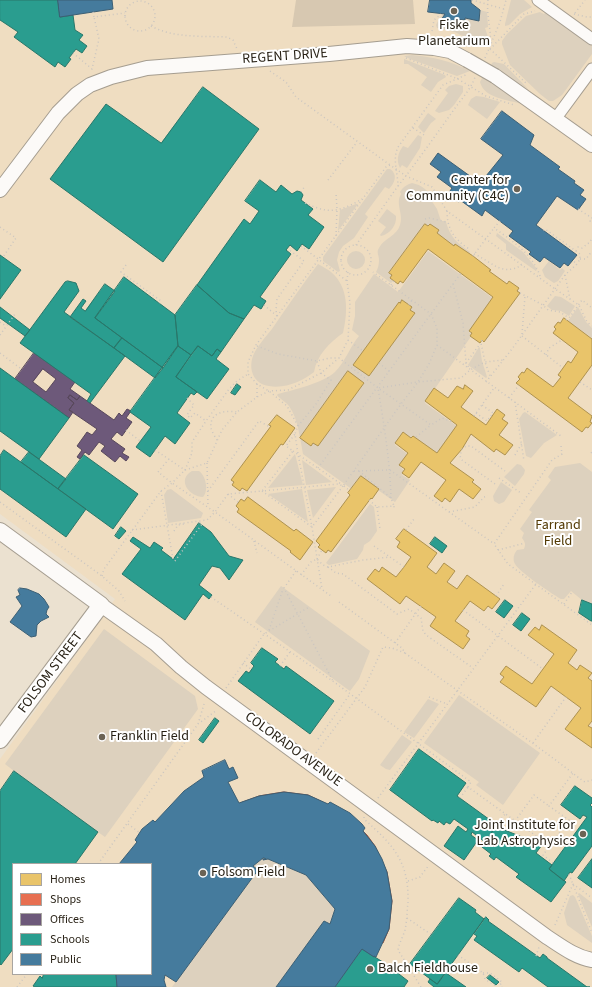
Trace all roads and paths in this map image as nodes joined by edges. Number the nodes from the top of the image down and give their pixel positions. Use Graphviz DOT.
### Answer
graph roads {
  1 [pos="472,0"];
  2 [pos="488,0"];
  3 [pos="506,0"];
  4 [pos="585,0"];
  5 [pos="144,1"];
  6 [pos="487,5"];
  7 [pos="539,5"];
  8 [pos="504,9"];
  9 [pos="93,12"];
  10 [pos="125,12"];
  11 [pos="441,14"];
  12 [pos="94,17"];
  13 [pos="592,17"];
  14 [pos="151,26"];
  15 [pos="432,31"];
  16 [pos="592,39"];
  17 [pos="490,50"];
  18 [pos="237,51"];
  19 [pos="73,53"];
  20 [pos="402,56"];
  21 [pos="484,60"];
  22 [pos="469,67"];
  23 [pos="267,69"];
  24 [pos="592,69"];
  25 [pos="475,76"];
  26 [pos="458,79"];
  27 [pos="529,86"];
  28 [pos="472,87"];
  29 [pos="514,105"];
  30 [pos="556,118"];
  31 [pos="413,128"];
  32 [pos="424,136"];
  33 [pos="357,142"];
  34 [pos="592,145"];
  35 [pos="390,165"];
  36 [pos="397,169"];
  37 [pos="406,176"];
  38 [pos="328,180"];
  39 [pos="305,186"];
  40 [pos="398,186"];
  41 [pos="0,190"];
  42 [pos="301,192"];
  43 [pos="336,193"];
  44 [pos="363,198"];
  45 [pos="305,203"];
  46 [pos="337,209"];
  47 [pos="578,209"];
  48 [pos="447,210"];
  49 [pos="425,219"];
  50 [pos="500,221"];
  51 [pos="448,222"];
  52 [pos="592,222"];
  53 [pos="0,227"];
  54 [pos="494,228"];
  55 [pos="543,230"];
  56 [pos="336,236"];
  57 [pos="592,238"];
  58 [pos="486,239"];
  59 [pos="356,245"];
  60 [pos="301,246"];
  61 [pos="288,249"];
  62 [pos="469,249"];
  63 [pos="576,251"];
  64 [pos="592,251"];
  65 [pos="2,257"];
  66 [pos="580,259"];
  67 [pos="319,260"];
  68 [pos="572,260"];
  69 [pos="577,264"];
  70 [pos="126,265"];
  71 [pos="522,265"];
  72 [pos="348,272"];
  73 [pos="373,272"];
  74 [pos="461,273"];
  75 [pos="565,275"];
  76 [pos="541,279"];
  77 [pos="347,281"];
  78 [pos="394,281"];
  79 [pos="453,284"];
  80 [pos="391,285"];
  81 [pos="555,289"];
  82 [pos="520,293"];
  83 [pos="525,295"];
  84 [pos="570,299"];
  85 [pos="412,300"];
  86 [pos="159,303"];
  87 [pos="579,304"];
  88 [pos="264,305"];
  89 [pos="409,305"];
  90 [pos="543,305"];
  91 [pos="592,308"];
  92 [pos="15,314"];
  93 [pos="431,314"];
  94 [pos="277,316"];
  95 [pos="569,318"];
  96 [pos="566,320"];
  97 [pos="0,322"];
  98 [pos="6,326"];
  99 [pos="592,326"];
  100 [pos="0,335"];
  101 [pos="522,336"];
  102 [pos="348,340"];
  103 [pos="482,340"];
  104 [pos="562,340"];
  105 [pos="481,343"];
  106 [pos="256,345"];
  107 [pos="437,345"];
  108 [pos="363,351"];
  109 [pos="0,353"];
  110 [pos="546,355"];
  111 [pos="339,358"];
  112 [pos="503,360"];
  113 [pos="317,361"];
  114 [pos="485,362"];
  115 [pos="379,363"];
  116 [pos="466,363"];
  117 [pos="20,368"];
  118 [pos="563,368"];
  119 [pos="470,370"];
  120 [pos="321,372"];
  121 [pos="390,372"];
  122 [pos="248,374"];
  123 [pos="490,377"];
  124 [pos="418,382"];
  125 [pos="486,382"];
  126 [pos="580,382"];
  127 [pos="257,384"];
  128 [pos="518,385"];
  129 [pos="378,388"];
  130 [pos="494,388"];
  131 [pos="592,390"];
  132 [pos="269,391"];
  133 [pos="257,397"];
  134 [pos="187,398"];
  135 [pos="509,398"];
  136 [pos="515,402"];
  137 [pos="401,404"];
  138 [pos="482,405"];
  139 [pos="237,412"];
  140 [pos="476,413"];
  141 [pos="211,414"];
  142 [pos="214,416"];
  143 [pos="474,416"];
  144 [pos="206,421"];
  145 [pos="453,422"];
  146 [pos="431,425"];
  147 [pos="298,426"];
  148 [pos="270,427"];
  149 [pos="385,428"];
  150 [pos="126,430"];
  151 [pos="296,434"];
  152 [pos="561,436"];
  153 [pos="416,437"];
  154 [pos="217,440"];
  155 [pos="140,441"];
  156 [pos="522,443"];
  157 [pos="561,446"];
  158 [pos="155,450"];
  159 [pos="292,451"];
  160 [pos="298,454"];
  161 [pos="515,455"];
  162 [pos="169,459"];
  163 [pos="524,461"];
  164 [pos="208,463"];
  165 [pos="318,468"];
  166 [pos="185,470"];
  167 [pos="357,470"];
  168 [pos="390,470"];
  169 [pos="354,471"];
  170 [pos="505,471"];
  171 [pos="499,478"];
  172 [pos="172,483"];
  173 [pos="495,484"];
  174 [pos="343,486"];
  175 [pos="304,487"];
  176 [pos="161,491"];
  177 [pos="208,491"];
  178 [pos="262,491"];
  179 [pos="350,491"];
  180 [pos="521,493"];
  181 [pos="228,494"];
  182 [pos="488,496"];
  183 [pos="392,498"];
  184 [pos="369,500"];
  185 [pos="0,502"];
  186 [pos="239,503"];
  187 [pos="394,506"];
  188 [pos="377,507"];
  189 [pos="208,508"];
  190 [pos="394,510"];
  191 [pos="215,512"];
  192 [pos="449,512"];
  193 [pos="414,519"];
  194 [pos="198,521"];
  195 [pos="168,526"];
  196 [pos="312,527"];
  197 [pos="380,529"];
  198 [pos="132,530"];
  199 [pos="406,530"];
  200 [pos="0,531"];
  201 [pos="174,531"];
  202 [pos="254,541"];
  203 [pos="525,543"];
  204 [pos="494,544"];
  205 [pos="374,546"];
  206 [pos="322,550"];
  207 [pos="498,550"];
  208 [pos="256,553"];
  209 [pos="390,557"];
  210 [pos="173,559"];
  211 [pos="317,559"];
  212 [pos="175,561"];
  213 [pos="328,567"];
  214 [pos="404,567"];
  215 [pos="296,571"];
  216 [pos="301,575"];
  217 [pos="102,576"];
  218 [pos="504,584"];
  219 [pos="536,584"];
  220 [pos="284,588"];
  221 [pos="322,590"];
  222 [pos="572,592"];
  223 [pos="331,596"];
  224 [pos="496,596"];
  225 [pos="211,597"];
  226 [pos="125,601"];
  227 [pos="339,602"];
  228 [pos="101,604"];
  229 [pos="564,604"];
  230 [pos="421,606"];
  231 [pos="309,607"];
  232 [pos="463,610"];
  233 [pos="297,613"];
  234 [pos="416,613"];
  235 [pos="592,625"];
  236 [pos="269,630"];
  237 [pos="264,634"];
  238 [pos="498,636"];
  239 [pos="395,643"];
  240 [pos="290,652"];
  241 [pos="405,652"];
  242 [pos="243,663"];
  243 [pos="280,666"];
  244 [pos="474,669"];
  245 [pos="543,669"];
  246 [pos="252,670"];
  247 [pos="334,682"];
  248 [pos="226,688"];
  249 [pos="458,690"];
  250 [pos="350,694"];
  251 [pos="429,697"];
  252 [pos="566,697"];
  253 [pos="356,698"];
  254 [pos="205,701"];
  255 [pos="447,704"];
  256 [pos="217,710"];
  257 [pos="198,724"];
  258 [pos="0,740"];
  259 [pos="318,740"];
  260 [pos="417,743"];
  261 [pos="533,743"];
  262 [pos="308,761"];
  263 [pos="573,773"];
  264 [pos="592,780"];
  265 [pos="468,787"];
  266 [pos="460,798"];
  267 [pos="376,800"];
  268 [pos="549,806"];
  269 [pos="505,814"];
  270 [pos="366,816"];
  271 [pos="515,821"];
  272 [pos="128,824"];
  273 [pos="497,825"];
  274 [pos="140,833"];
  275 [pos="550,846"];
  276 [pos="99,863"];
  277 [pos="431,863"];
  278 [pos="553,863"];
  279 [pos="569,874"];
  280 [pos="408,881"];
  281 [pos="573,884"];
  282 [pos="592,898"];
  283 [pos="407,918"];
  284 [pos="555,924"];
  285 [pos="592,933"];
  286 [pos="432,935"];
  287 [pos="539,947"];
  288 [pos="458,955"];
  289 [pos="536,956"];
  290 [pos="592,960"];
  291 [pos="483,973"];
  292 [pos="26,975"];
  293 [pos="17,987"];
  294 [pos="421,987"];
  295 [pos="499,987"];
  1 -- 6 [label="path"];
  2 -- 6 [label="path"];
  3 -- 8 [label="path"];
  4 -- 13 [label="path"];
  5 -- 10 [label="path"];
  5 -- 14 [label="path"];
  6 -- 8 [label="path"];
  6 -- 17 [label="path"];
  7 -- 16 [label="street"];
  7 -- 17 [label="path"];
  8 -- 17 [label="path"];
  9 -- 12 [label="path"];
  10 -- 12 [label="path"];
  10 -- 14 [label="path"];
  11 -- 15 [label="path"];
  12 -- 19 [label="path"];
  14 -- 18 [label="path"];
  17 -- 21 [label="path"];
  17 -- 27 [label="path"];
  20 -- 26 [label="path"];
  22 -- 26 [label="path"];
  22 -- 30 [label="street, REGENT DRIVE, bridge"];
  22 -- 41 [label="street, REGENT DRIVE"];
  23 -- 33 [label="path"];
  24 -- 30 [label="street"];
  25 -- 28 [label="path"];
  26 -- 28 [label="path"];
  26 -- 31 [label="path"];
  28 -- 29 [label="path"];
  28 -- 37 [label="path"];
  30 -- 34 [label="street, REGENT DRIVE"];
  31 -- 32 [label="path"];
  31 -- 36 [label="path"];
  33 -- 35 [label="path"];
  33 -- 38 [label="path"];
  35 -- 36 [label="path"];
  35 -- 44 [label="path"];
  36 -- 37 [label="path"];
  36 -- 40 [label="path"];
  37 -- 40 [label="path"];
  37 -- 48 [label="path"];
  39 -- 42 [label="path"];
  40 -- 59 [label="path"];
  43 -- 46 [label="path"];
  44 -- 46 [label="path"];
  44 -- 56 [label="path"];
  45 -- 46 [label="path"];
  46 -- 56 [label="path"];
  47 -- 52 [label="path"];
  48 -- 51 [label="path"];
  48 -- 58 [label="path"];
  49 -- 51 [label="path"];
  50 -- 54 [label="path"];
  51 -- 62 [label="path"];
  53 -- 65 [label="path"];
  54 -- 58 [label="path"];
  54 -- 76 [label="path"];
  55 -- 63 [label="path"];
  56 -- 67 [label="path"];
  57 -- 63 [label="path"];
  58 -- 71 [label="path"];
  58 -- 71 [label="path"];
  59 -- 72 [label="path"];
  59 -- 72 [label="path"];
  60 -- 67 [label="path"];
  61 -- 94 [label="path"];
  63 -- 66 [label="path"];
  64 -- 66 [label="path"];
  66 -- 69 [label="path"];
  67 -- 77 [label="path"];
  67 -- 94 [label="path"];
  68 -- 69 [label="path"];
  69 -- 75 [label="path"];
  70 -- 86 [label="path"];
  71 -- 76 [label="path"];
  72 -- 77 [label="path"];
  73 -- 80 [label="path"];
  74 -- 79 [label="path"];
  75 -- 81 [label="path"];
  75 -- 84 [label="path"];
  76 -- 81 [label="path"];
  77 -- 102 [label="path"];
  78 -- 80 [label="path"];
  79 -- 93 [label="path"];
  79 -- 116 [label="path"];
  80 -- 85 [label="path"];
  81 -- 84 [label="path"];
  81 -- 90 [label="path"];
  82 -- 83 [label="path"];
  83 -- 90 [label="path"];
  83 -- 101 [label="path"];
  84 -- 87 [label="path"];
  85 -- 89 [label="path"];
  85 -- 93 [label="path"];
  87 -- 91 [label="path"];
  87 -- 95 [label="path"];
  87 -- 99 [label="path"];
  88 -- 94 [label="path"];
  90 -- 95 [label="path"];
  90 -- 101 [label="path"];
  92 -- 98 [label="path"];
  93 -- 107 [label="path"];
  93 -- 121 [label="path"];
  94 -- 106 [label="path"];
  95 -- 96 [label="path"];
  97 -- 98 [label="path"];
  98 -- 100 [label="path"];
  101 -- 110 [label="path"];
  101 -- 112 [label="path"];
  102 -- 108 [label="path"];
  102 -- 111 [label="path"];
  103 -- 105 [label="path"];
  104 -- 110 [label="path"];
  105 -- 114 [label="path"];
  105 -- 116 [label="path"];
  106 -- 113 [label="path"];
  106 -- 122 [label="path"];
  107 -- 119 [label="path"];
  107 -- 124 [label="path"];
  109 -- 117 [label="path"];
  110 -- 118 [label="path"];
  111 -- 113 [label="path"];
  111 -- 120 [label="path"];
  111 -- 129 [label="path"];
  112 -- 114 [label="path"];
  112 -- 123 [label="path"];
  113 -- 120 [label="path"];
  114 -- 119 [label="path"];
  114 -- 123 [label="path"];
  115 -- 121 [label="path"];
  116 -- 119 [label="path"];
  119 -- 124 [label="path"];
  119 -- 125 [label="path"];
  120 -- 132 [label="path"];
  120 -- 147 [label="path"];
  121 -- 129 [label="path"];
  122 -- 127 [label="path"];
  122 -- 141 [label="path"];
  123 -- 125 [label="path"];
  124 -- 129 [label="path"];
  124 -- 137 [label="path"];
  125 -- 130 [label="path"];
  126 -- 131 [label="path"];
  127 -- 132 [label="path"];
  127 -- 133 [label="path"];
  128 -- 135 [label="path"];
  129 -- 137 [label="path"];
  129 -- 149 [label="path"];
  129 -- 165 [label="path"];
  130 -- 135 [label="path"];
  130 -- 138 [label="path"];
  132 -- 133 [label="path"];
  132 -- 147 [label="path"];
  133 -- 139 [label="path"];
  134 -- 144 [label="path"];
  135 -- 136 [label="path"];
  136 -- 152 [label="path"];
  136 -- 156 [label="path"];
  137 -- 146 [label="path"];
  137 -- 149 [label="path"];
  138 -- 140 [label="path"];
  138 -- 140 [label="path"];
  139 -- 142 [label="path"];
  139 -- 154 [label="path"];
  140 -- 143 [label="path"];
  141 -- 142 [label="path"];
  141 -- 144 [label="path"];
  142 -- 154 [label="path"];
  144 -- 166 [label="path"];
  145 -- 146 [label="path"];
  146 -- 153 [label="path"];
  147 -- 151 [label="path"];
  148 -- 177 [label="path"];
  149 -- 168 [label="path"];
  149 -- 169 [label="path"];
  150 -- 155 [label="path"];
  151 -- 159 [label="path"];
  151 -- 160 [label="path"];
  154 -- 164 [label="path"];
  156 -- 161 [label="path"];
  156 -- 163 [label="path"];
  157 -- 204 [label="path"];
  158 -- 162 [label="path"];
  159 -- 160 [label="path"];
  159 -- 178 [label="path"];
  160 -- 165 [label="path"];
  160 -- 175 [label="path"];
  162 -- 166 [label="path"];
  162 -- 172 [label="path"];
  164 -- 166 [label="path"];
  164 -- 177 [label="path"];
  165 -- 174 [label="path"];
  166 -- 172 [label="path"];
  167 -- 168 [label="path"];
  167 -- 169 [label="path"];
  167 -- 183 [label="path"];
  168 -- 183 [label="path"];
  168 -- 192 [label="path"];
  169 -- 174 [label="path"];
  170 -- 173 [label="path"];
  171 -- 180 [label="path"];
  172 -- 176 [label="path"];
  172 -- 189 [label="path"];
  174 -- 175 [label="path"];
  174 -- 179 [label="path"];
  174 -- 196 [label="path"];
  175 -- 178 [label="path"];
  175 -- 196 [label="path"];
  176 -- 195 [label="path"];
  176 -- 198 [label="path"];
  177 -- 189 [label="path"];
  178 -- 181 [label="path"];
  178 -- 196 [label="path"];
  181 -- 186 [label="path"];
  181 -- 191 [label="path"];
  182 -- 192 [label="path"];
  183 -- 187 [label="path"];
  184 -- 188 [label="path"];
  185 -- 217 [label="path"];
  187 -- 188 [label="path"];
  187 -- 190 [label="path"];
  188 -- 197 [label="path"];
  189 -- 191 [label="path"];
  191 -- 194 [label="path"];
  191 -- 202 [label="path"];
  192 -- 204 [label="path"];
  193 -- 199 [label="path"];
  194 -- 195 [label="path"];
  194 -- 201 [label="path"];
  194 -- 212 [label="path"];
  195 -- 198 [label="path"];
  195 -- 210 [label="path"];
  196 -- 211 [label="path"];
  198 -- 217 [label="path"];
  200 -- 228 [label="main road, COLORADO AVENUE"];
  202 -- 208 [label="path"];
  202 -- 215 [label="path"];
  203 -- 207 [label="path"];
  204 -- 207 [label="path"];
  205 -- 209 [label="path"];
  206 -- 211 [label="path"];
  207 -- 219 [label="path"];
  209 -- 213 [label="path"];
  209 -- 214 [label="path"];
  211 -- 213 [label="path"];
  211 -- 216 [label="path"];
  211 -- 221 [label="path"];
  213 -- 234 [label="path"];
  215 -- 216 [label="path"];
  215 -- 220 [label="path"];
  216 -- 221 [label="path"];
  217 -- 226 [label="path"];
  218 -- 224 [label="path"];
  219 -- 229 [label="path"];
  219 -- 238 [label="path"];
  220 -- 233 [label="path"];
  220 -- 236 [label="path"];
  221 -- 223 [label="path"];
  222 -- 229 [label="path"];
  225 -- 237 [label="path"];
  227 -- 239 [label="path"];
  228 -- 258 [label="main road, FOLSOM STREET"];
  228 -- 262 [label="street, COLORADO AVENUE"];
  229 -- 235 [label="path"];
  230 -- 234 [label="path"];
  231 -- 233 [label="path"];
  232 -- 238 [label="path"];
  233 -- 236 [label="path"];
  233 -- 247 [label="path"];
  234 -- 239 [label="path"];
  234 -- 244 [label="path"];
  236 -- 237 [label="path"];
  237 -- 240 [label="path"];
  237 -- 242 [label="path"];
  238 -- 244 [label="path"];
  238 -- 245 [label="path"];
  239 -- 241 [label="path"];
  240 -- 243 [label="path"];
  240 -- 247 [label="path"];
  241 -- 249 [label="path"];
  241 -- 253 [label="path"];
  242 -- 246 [label="path"];
  242 -- 248 [label="path"];
  244 -- 249 [label="path"];
  247 -- 250 [label="path"];
  249 -- 255 [label="path"];
  249 -- 261 [label="path"];
  250 -- 253 [label="path"];
  250 -- 259 [label="path"];
  251 -- 255 [label="path"];
  252 -- 261 [label="path"];
  253 -- 260 [label="path"];
  253 -- 262 [label="path"];
  254 -- 257 [label="path"];
  255 -- 260 [label="path"];
  256 -- 257 [label="path"];
  257 -- 272 [label="path"];
  260 -- 265 [label="path"];
  260 -- 267 [label="path"];
  261 -- 263 [label="path"];
  262 -- 290 [label="street, COLORADO AVENUE"];
  263 -- 264 [label="path"];
  263 -- 268 [label="path"];
  265 -- 266 [label="path"];
  265 -- 269 [label="path"];
  268 -- 271 [label="path"];
  268 -- 275 [label="path"];
  269 -- 271 [label="path"];
  269 -- 273 [label="path"];
  270 -- 280 [label="path"];
  271 -- 275 [label="path"];
  272 -- 274 [label="path"];
  272 -- 276 [label="path"];
  275 -- 278 [label="path"];
  277 -- 280 [label="path"];
  279 -- 281 [label="path"];
  280 -- 283 [label="path"];
  281 -- 282 [label="path"];
  281 -- 284 [label="path"];
  281 -- 285 [label="path"];
  283 -- 286 [label="path"];
  283 -- 294 [label="path"];
  287 -- 289 [label="path"];
  288 -- 291 [label="path"];
  291 -- 295 [label="path"];
  291 -- 295 [label="path"];
  292 -- 293 [label="path"];
}
